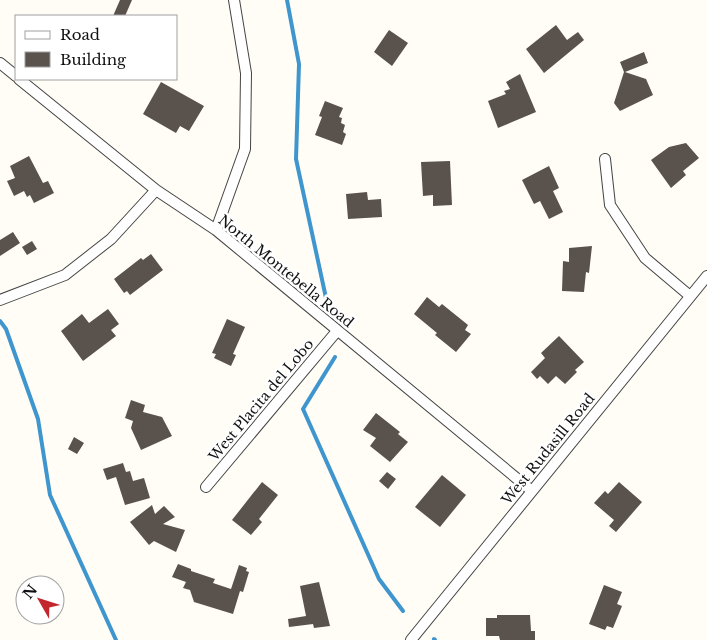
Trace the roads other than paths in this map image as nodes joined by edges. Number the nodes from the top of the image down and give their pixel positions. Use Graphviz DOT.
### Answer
graph roads {
  1 [pos="234,0"];
  2 [pos="0,63"];
  3 [pos="15,76"];
  4 [pos="20,80"];
  5 [pos="605,159"];
  6 [pos="156,190"];
  7 [pos="216,230"];
  8 [pos="707,276"];
  9 [pos="690,296"];
  10 [pos="0,300"];
  11 [pos="337,331"];
  12 [pos="206,487"];
  13 [pos="532,491"];
  14 [pos="411,640"];
  1 -- 7 [label="street"];
  2 -- 3 [label="street, North Montebella Road"];
  4 -- 6 [label="street, North Montebella Road"];
  5 -- 9 [label="street"];
  6 -- 7 [label="street, North Montebella Road"];
  6 -- 10 [label="street"];
  7 -- 11 [label="street, North Montebella Road"];
  8 -- 9 [label="street, West Rudasill Road"];
  9 -- 13 [label="street, West Rudasill Road"];
  11 -- 12 [label="street, West Placita del Lobo"];
  11 -- 13 [label="street, North Montebella Road"];
  13 -- 14 [label="street, West Rudasill Road"];
}
